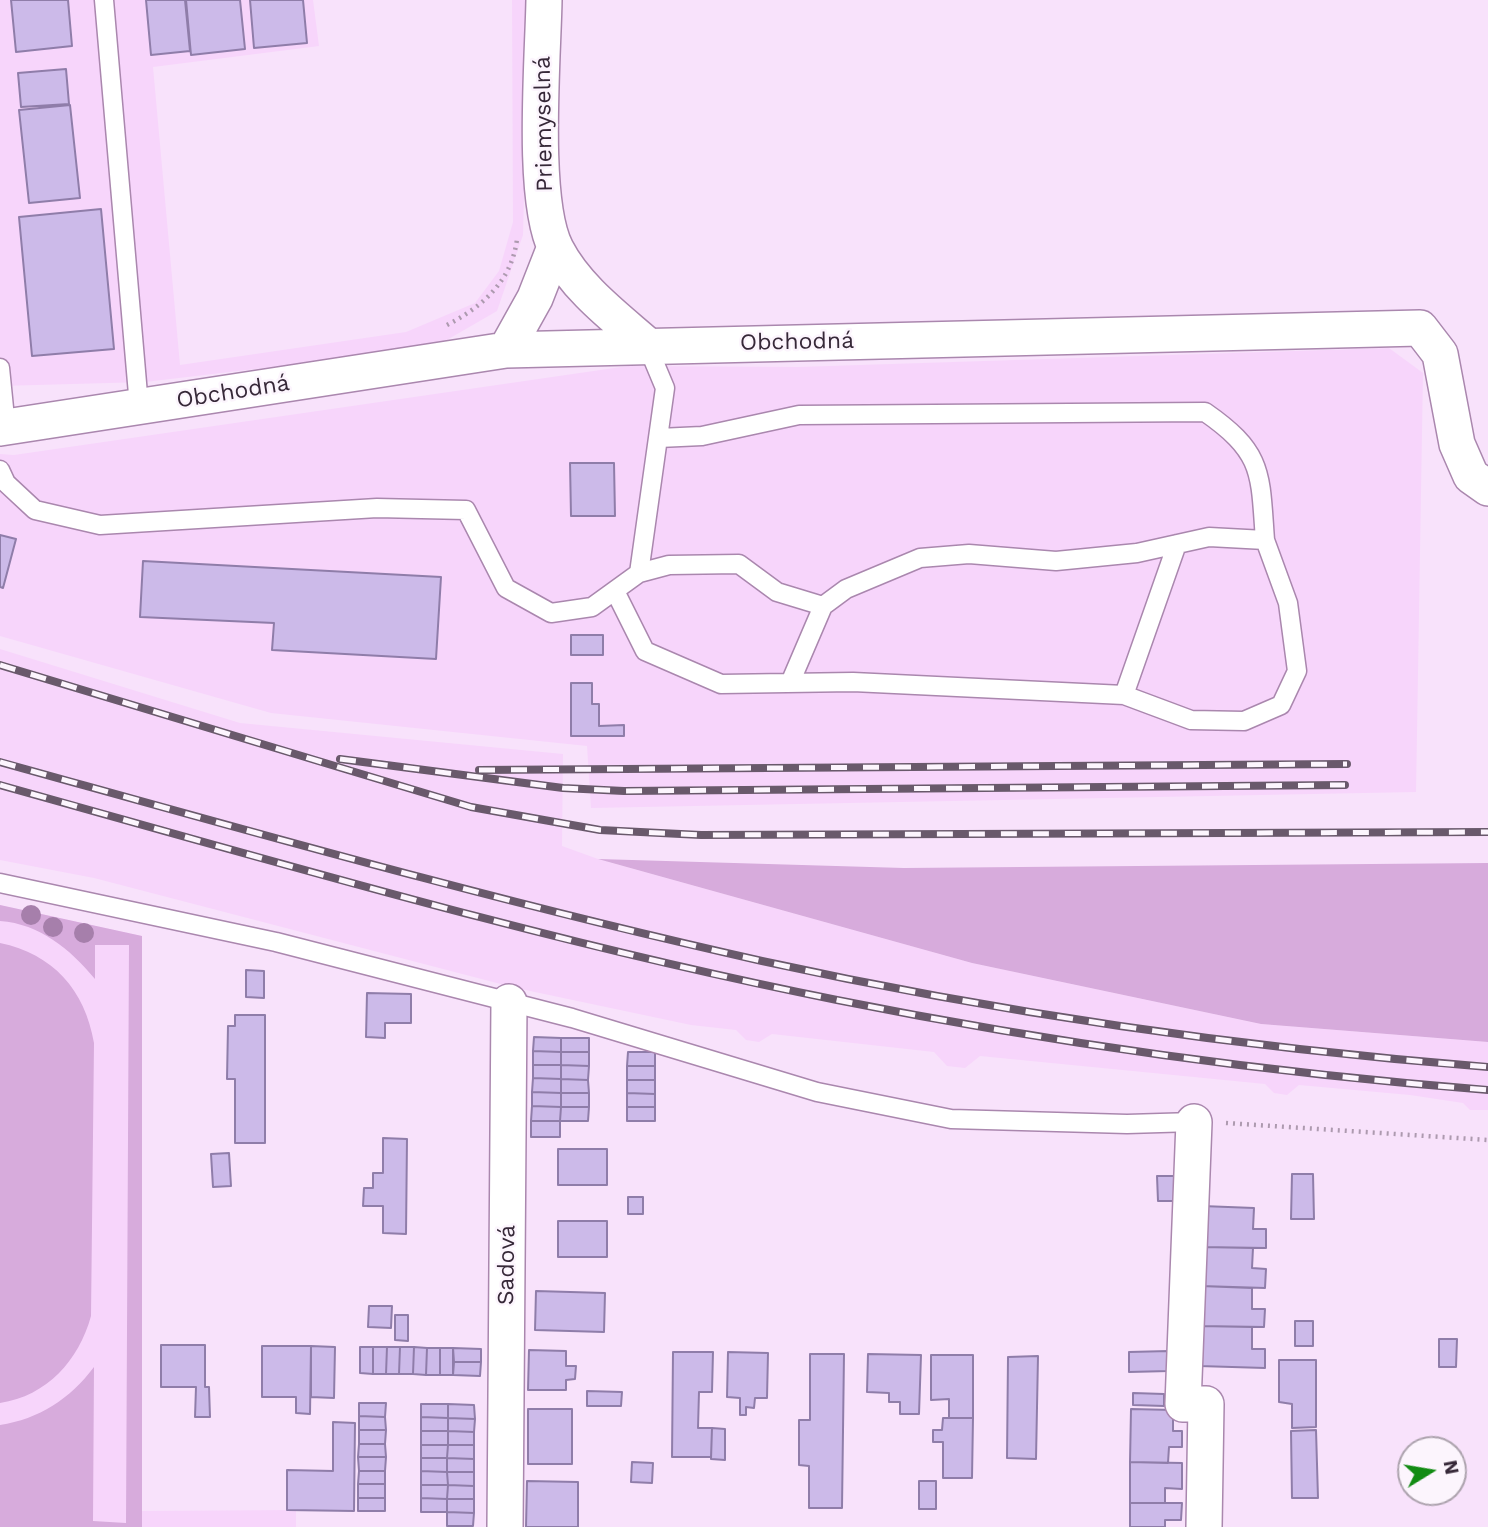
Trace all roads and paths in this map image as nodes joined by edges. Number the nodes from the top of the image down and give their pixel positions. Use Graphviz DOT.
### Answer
graph roads {
  1 [pos="104,0"];
  2 [pos="544,0"];
  3 [pos="518,234"];
  4 [pos="555,247"];
  5 [pos="442,327"];
  6 [pos="648,345"];
  7 [pos="506,350"];
  8 [pos="0,368"];
  9 [pos="139,406"];
  10 [pos="3,428"];
  11 [pos="659,438"];
  12 [pos="0,470"];
  13 [pos="1488,488"];
  14 [pos="1265,540"];
  15 [pos="1177,544"];
  16 [pos="639,573"];
  17 [pos="615,591"];
  18 [pos="823,606"];
  19 [pos="790,683"];
  20 [pos="1124,695"];
  21 [pos="0,883"];
  22 [pos="509,1002"];
  23 [pos="1194,1122"];
  24 [pos="1488,1140"];
  25 [pos="505,1527"];
  26 [pos="1204,1527"];
  1 -- 9 [label="lane"];
  2 -- 4 [label="street, Priemyselná"];
  3 -- 5 [label="path"];
  4 -- 6 [label="street, Priemyselná"];
  4 -- 7 [label="street"];
  6 -- 7 [label="street, Obchodná"];
  6 -- 11 [label="lane"];
  6 -- 13 [label="street, Obchodná"];
  7 -- 9 [label="street, Obchodná"];
  8 -- 10 [label="lane"];
  9 -- 10 [label="street, Obchodná"];
  11 -- 14 [label="lane"];
  11 -- 16 [label="lane"];
  12 -- 17 [label="lane"];
  14 -- 15 [label="lane"];
  14 -- 20 [label="lane"];
  15 -- 18 [label="lane"];
  15 -- 20 [label="lane"];
  16 -- 17 [label="lane"];
  16 -- 18 [label="lane"];
  17 -- 19 [label="lane"];
  18 -- 19 [label="lane"];
  19 -- 20 [label="lane"];
  21 -- 22 [label="lane"];
  22 -- 23 [label="lane"];
  22 -- 25 [label="street, Sadová"];
  23 -- 24 [label="path"];
  23 -- 26 [label="street"];
}
